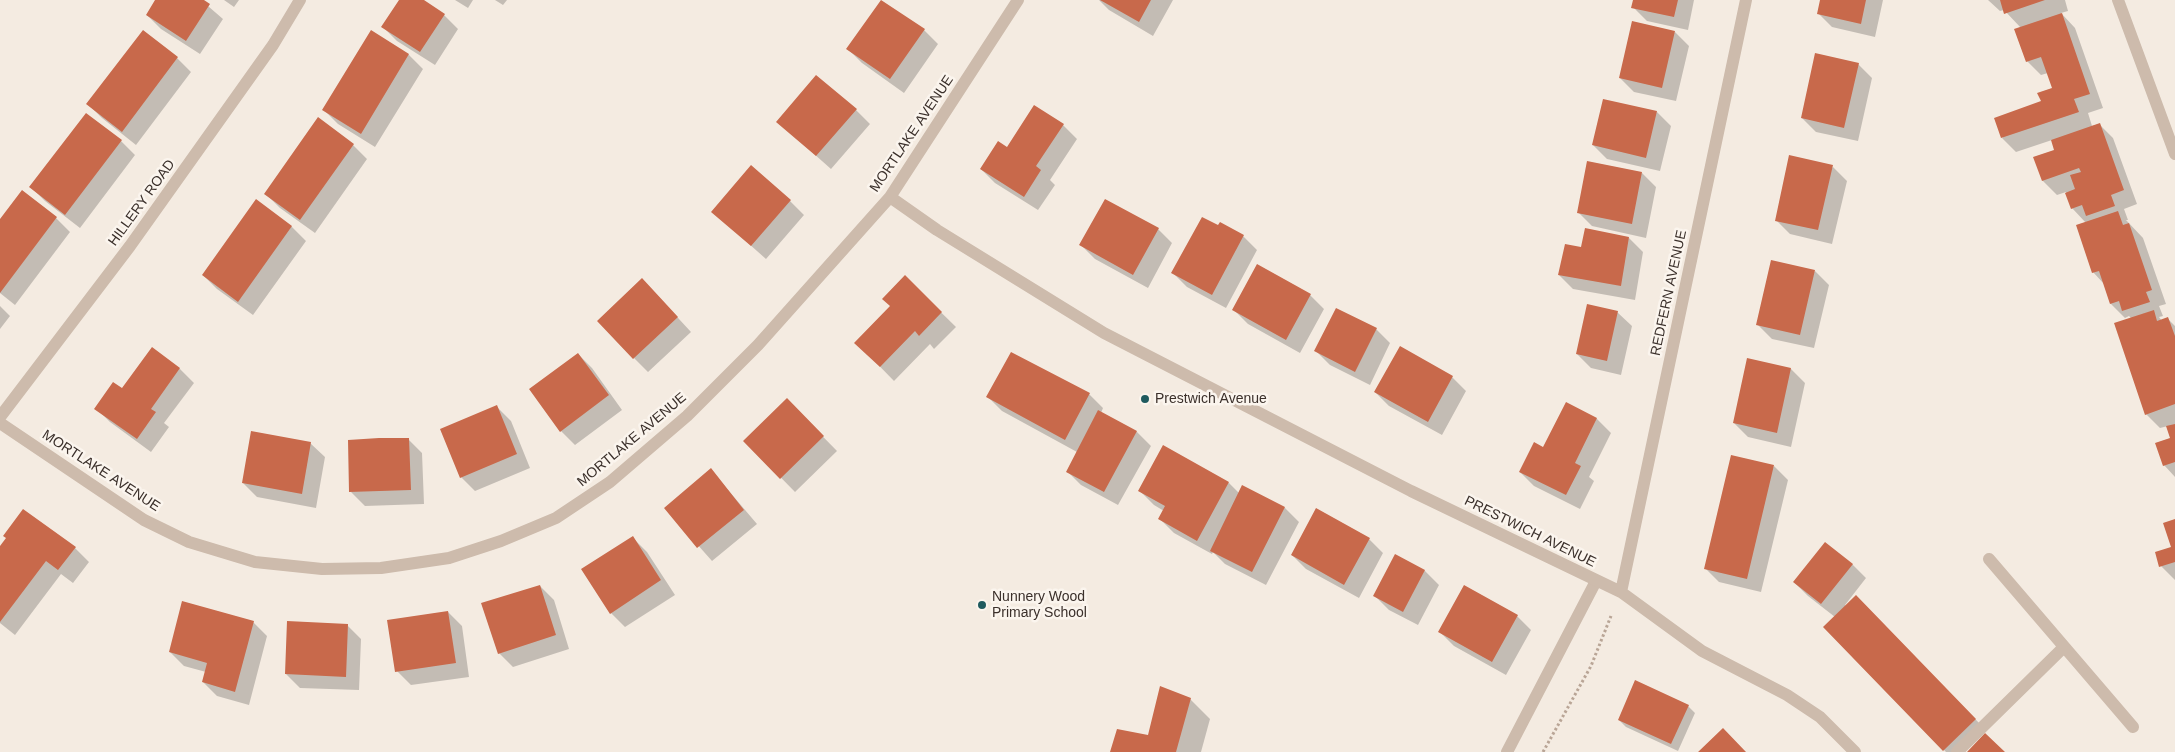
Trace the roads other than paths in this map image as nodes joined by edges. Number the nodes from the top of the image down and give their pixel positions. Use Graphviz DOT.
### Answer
graph roads {
  1 [pos="300,0"];
  2 [pos="1018,0"];
  3 [pos="1746,0"];
  4 [pos="2118,0"];
  5 [pos="2175,154"];
  6 [pos="890,196"];
  7 [pos="0,417"];
  8 [pos="0,422"];
  9 [pos="1989,559"];
  10 [pos="1596,581"];
  11 [pos="1622,592"];
  12 [pos="2064,647"];
  13 [pos="2133,727"];
  14 [pos="1507,752"];
  15 [pos="1855,752"];
  16 [pos="1957,752"];
  1 -- 7 [label="street, HILLERY ROAD"];
  2 -- 6 [label="street, MORTLAKE AVENUE"];
  3 -- 11 [label="street, REDFERN AVENUE"];
  4 -- 5 [label="street"];
  6 -- 8 [label="street, MORTLAKE AVENUE"];
  6 -- 10 [label="street, PRESTWICH AVENUE"];
  9 -- 12 [label="street"];
  10 -- 11 [label="street, PRESTWICH AVENUE"];
  10 -- 14 [label="street"];
  11 -- 15 [label="street, PRESTWICH AVENUE"];
  12 -- 13 [label="street"];
  12 -- 16 [label="street"];
}
